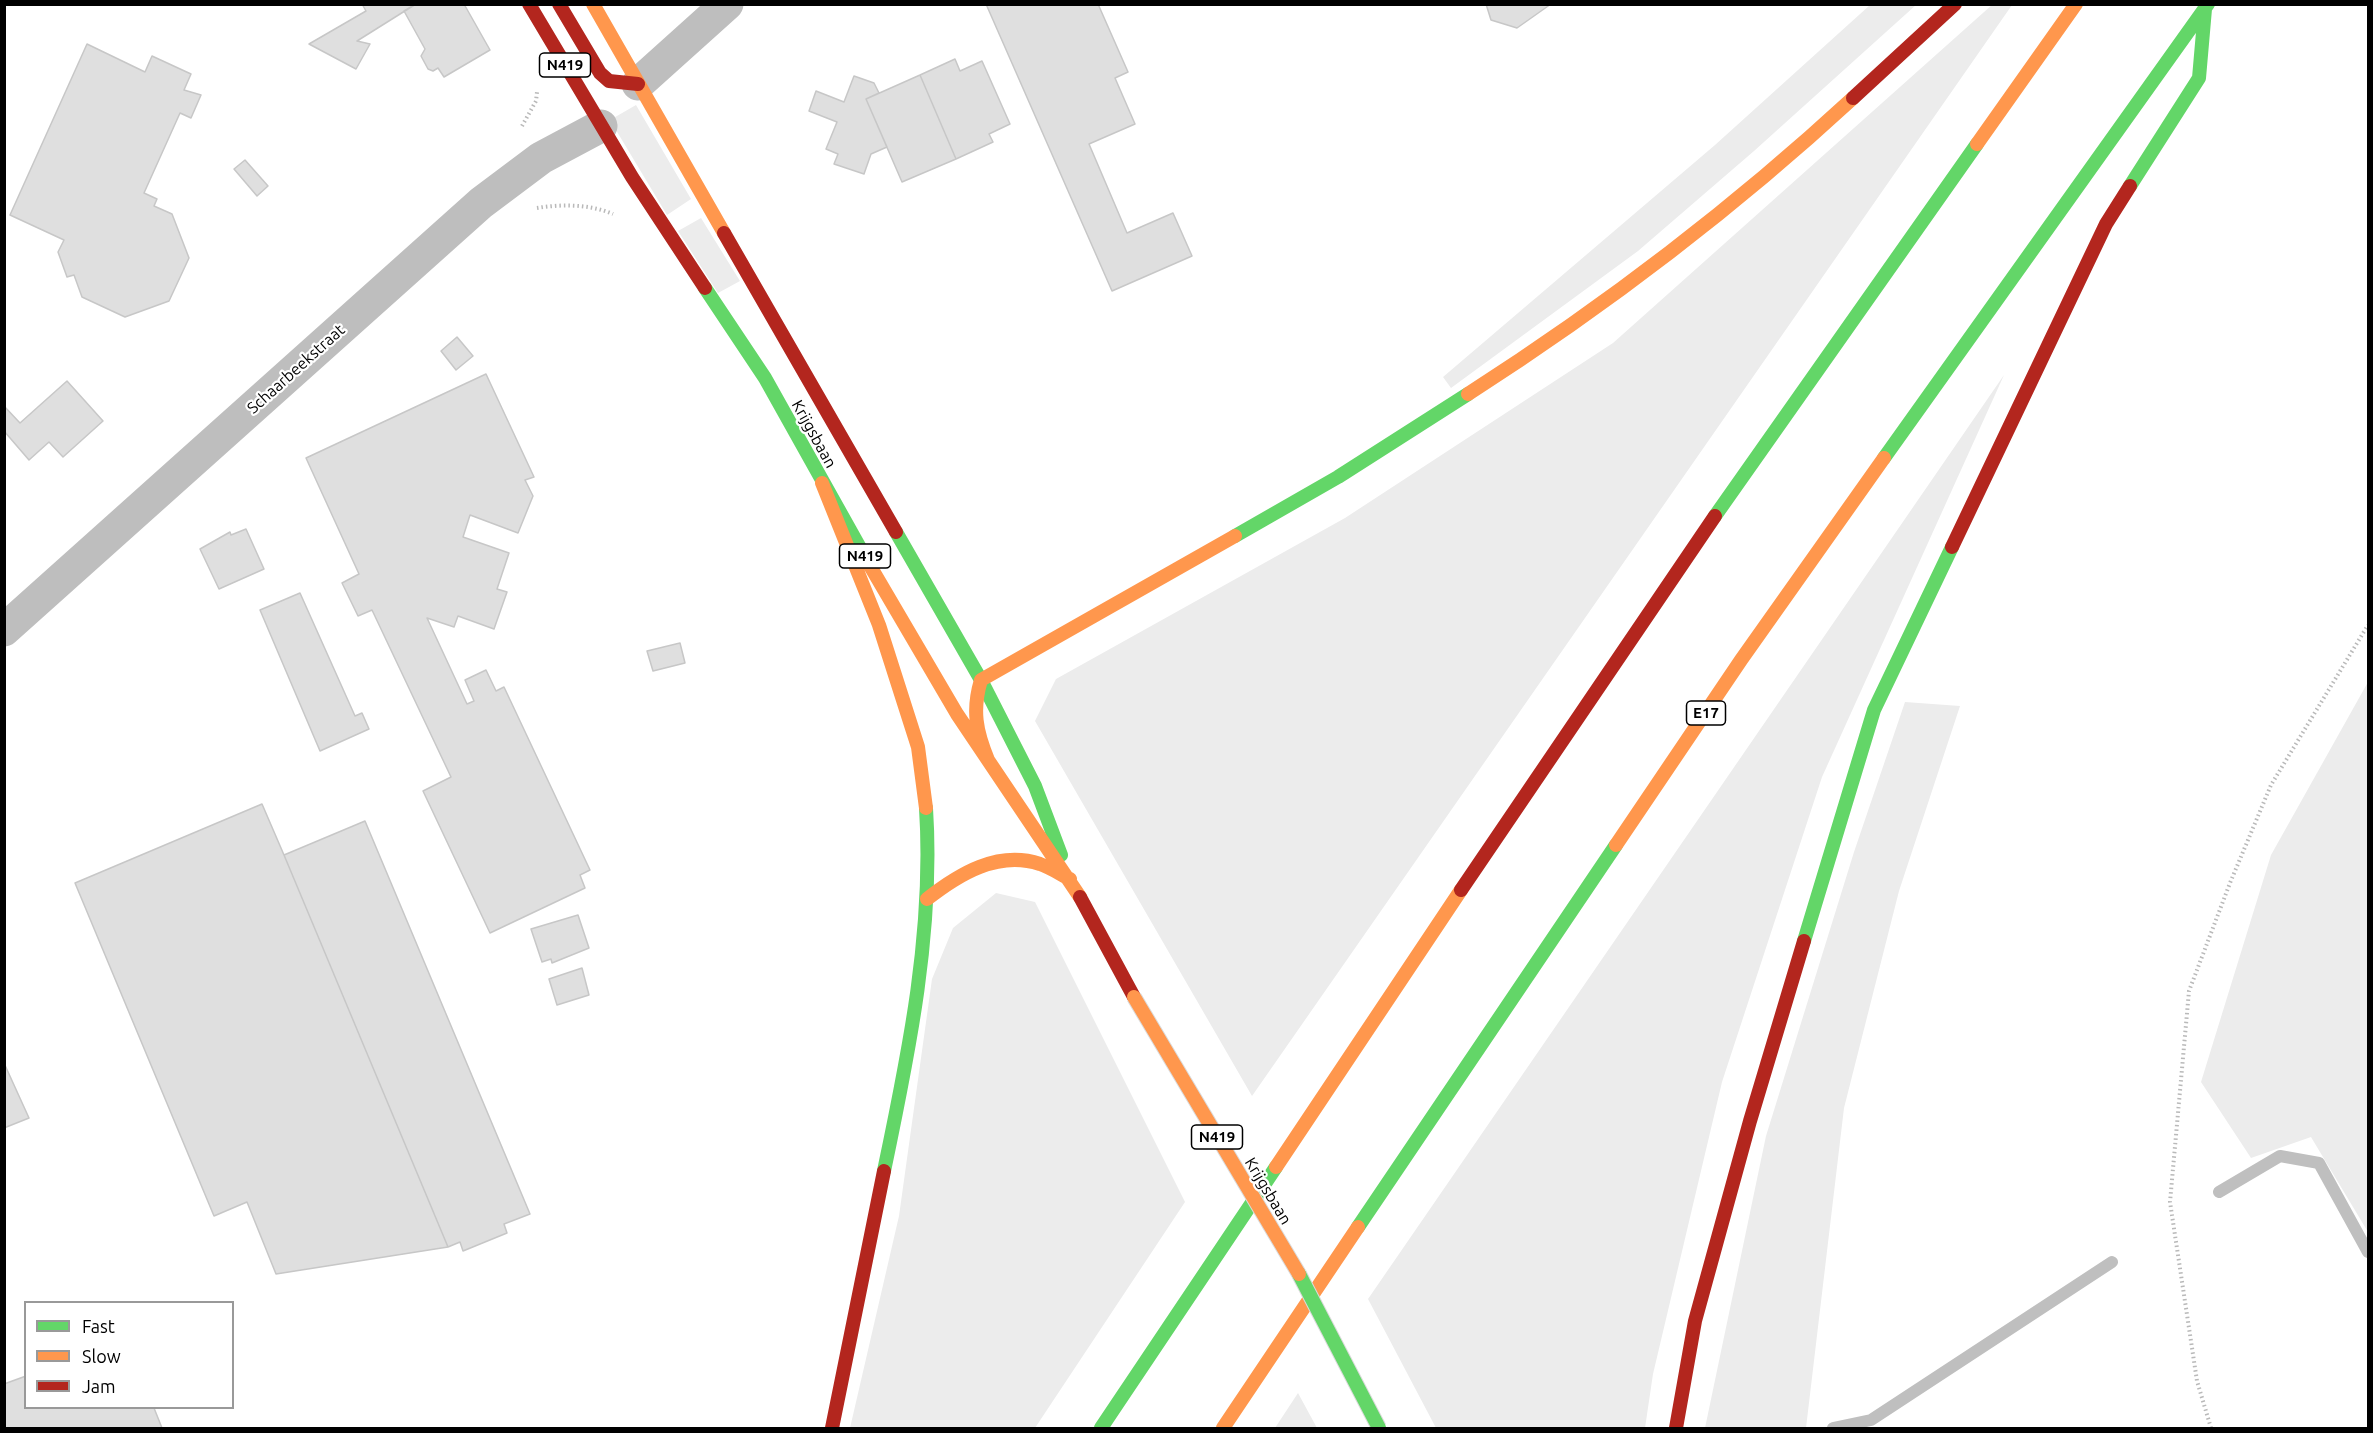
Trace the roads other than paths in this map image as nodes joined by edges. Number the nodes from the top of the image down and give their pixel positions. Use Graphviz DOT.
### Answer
graph roads {
  1 [pos="529,4"];
  2 [pos="559,4"];
  3 [pos="593,4"];
  4 [pos="728,4"];
  5 [pos="1955,4"];
  6 [pos="2076,4"];
  7 [pos="2206,7"];
  8 [pos="638,84"];
  9 [pos="601,126"];
  10 [pos="822,483"];
  11 [pos="4,630"];
  12 [pos="981,680"];
  13 [pos="988,760"];
  14 [pos="1070,879"];
  15 [pos="927,899"];
  16 [pos="832,1428"];
  17 [pos="1101,1428"];
  18 [pos="1222,1428"];
  19 [pos="1379,1428"];
  20 [pos="1676,1428"];
  1 -- 9 [label="main road, Krijgsbaan / N419"];
  2 -- 8 [label="main road, N419"];
  3 -- 8 [label="main road, Krijgsbaan / N419"];
  4 -- 8 [label="street"];
  5 -- 12 [label="main road"];
  6 -- 17 [label="main road"];
  7 -- 18 [label="main road, E17"];
  7 -- 20 [label="main road"];
  8 -- 12 [label="main road, Krijgsbaan / N419"];
  9 -- 10 [label="main road, Krijgsbaan / N419"];
  9 -- 11 [label="street, Schaarbeekstraat"];
  10 -- 13 [label="main road, Krijgsbaan / N419"];
  10 -- 15 [label="main road"];
  12 -- 13 [label="main road"];
  12 -- 14 [label="main road, Krijgsbaan / N419"];
  13 -- 14 [label="main road, Krijgsbaan / N419"];
  14 -- 15 [label="main road"];
  14 -- 19 [label="main road, Krijgsbaan / N419, bridge"];
  15 -- 16 [label="main road"];
}
